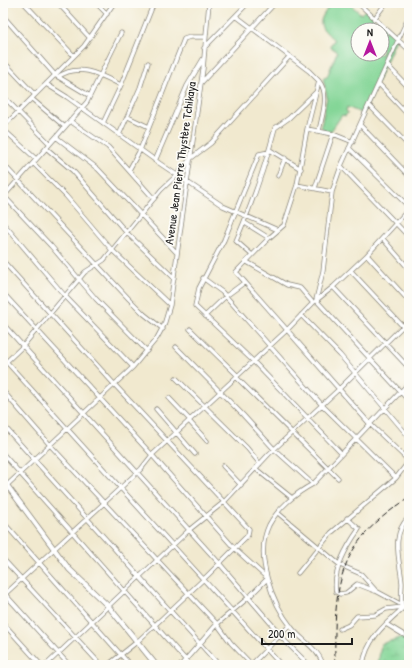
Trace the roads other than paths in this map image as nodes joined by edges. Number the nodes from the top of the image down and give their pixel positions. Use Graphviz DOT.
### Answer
graph roads {
  1 [pos="24,3"];
  2 [pos="58,3"];
  3 [pos="96,3"];
  4 [pos="114,3"];
  5 [pos="208,3"];
  6 [pos="248,3"];
  7 [pos="275,3"];
  8 [pos="358,3"];
  9 [pos="386,3"];
  10 [pos="152,5"];
  11 [pos="107,14"];
  12 [pos="3,16"];
  13 [pos="236,16"];
  14 [pos="409,16"];
  15 [pos="374,19"];
  16 [pos="253,27"];
  17 [pos="121,33"];
  18 [pos="90,38"];
  19 [pos="204,38"];
  20 [pos="398,40"];
  21 [pos="204,48"];
  22 [pos="409,50"];
  23 [pos="74,56"];
  24 [pos="289,57"];
  25 [pos="203,58"];
  26 [pos="3,61"];
  27 [pos="148,63"];
  28 [pos="388,66"];
  29 [pos="57,76"];
  30 [pos="101,76"];
  31 [pos="319,81"];
  32 [pos="46,84"];
  33 [pos="200,84"];
  34 [pos="379,84"];
  35 [pos="121,85"];
  36 [pos="409,88"];
  37 [pos="317,91"];
  38 [pos="35,95"];
  39 [pos="3,96"];
  40 [pos="90,96"];
  41 [pos="32,98"];
  42 [pos="369,105"];
  43 [pos="82,108"];
  44 [pos="18,112"];
  45 [pos="409,116"];
  46 [pos="128,117"];
  47 [pos="70,121"];
  48 [pos="103,123"];
  49 [pos="360,125"];
  50 [pos="65,127"];
  51 [pos="149,127"];
  52 [pos="3,128"];
  53 [pos="307,129"];
  54 [pos="319,131"];
  55 [pos="333,134"];
  56 [pos="119,135"];
  57 [pos="56,137"];
  58 [pos="352,142"];
  59 [pos="50,144"];
  60 [pos="409,146"];
  61 [pos="46,148"];
  62 [pos="349,148"];
  63 [pos="140,150"];
  64 [pos="269,151"];
  65 [pos="190,158"];
  66 [pos="285,158"];
  67 [pos="36,160"];
  68 [pos="155,161"];
  69 [pos="33,163"];
  70 [pos="3,164"];
  71 [pos="342,166"];
  72 [pos="301,169"];
  73 [pos="129,170"];
  74 [pos="177,175"];
  75 [pos="278,176"];
  76 [pos="409,176"];
  77 [pos="18,180"];
  78 [pos="188,183"];
  79 [pos="298,185"];
  80 [pos="315,188"];
  81 [pos="332,192"];
  82 [pos="3,196"];
  83 [pos="154,198"];
  84 [pos="409,208"];
  85 [pos="237,212"];
  86 [pos="142,214"];
  87 [pos="248,216"];
  88 [pos="3,223"];
  89 [pos="244,223"];
  90 [pos="396,224"];
  91 [pos="278,230"];
  92 [pos="126,232"];
  93 [pos="269,238"];
  94 [pos="409,238"];
  95 [pos="383,239"];
  96 [pos="111,249"];
  97 [pos="177,253"];
  98 [pos="252,255"];
  99 [pos="367,255"];
  100 [pos="3,261"];
  101 [pos="247,262"];
  102 [pos="98,265"];
  103 [pos="409,269"];
  104 [pos="351,271"];
  105 [pos="174,278"];
  106 [pos="203,278"];
  107 [pos="78,279"];
  108 [pos="245,282"];
  109 [pos="333,287"];
  110 [pos="3,294"];
  111 [pos="65,296"];
  112 [pos="226,296"];
  113 [pos="409,301"];
  114 [pos="315,302"];
  115 [pos="170,305"];
  116 [pos="51,314"];
  117 [pos="302,315"];
  118 [pos="205,316"];
  119 [pos="409,320"];
  120 [pos="3,324"];
  121 [pos="403,326"];
  122 [pos="163,327"];
  123 [pos="37,329"];
  124 [pos="190,329"];
  125 [pos="287,330"];
  126 [pos="409,333"];
  127 [pos="386,342"];
  128 [pos="23,346"];
  129 [pos="270,346"];
  130 [pos="176,347"];
  131 [pos="147,351"];
  132 [pos="3,358"];
  133 [pos="370,358"];
  134 [pos="6,361"];
  135 [pos="253,361"];
  136 [pos="3,365"];
  137 [pos="133,367"];
  138 [pos="409,368"];
  139 [pos="354,374"];
  140 [pos="236,376"];
  141 [pos="176,378"];
  142 [pos="409,382"];
  143 [pos="114,384"];
  144 [pos="339,389"];
  145 [pos="400,390"];
  146 [pos="3,391"];
  147 [pos="220,391"];
  148 [pos="99,398"];
  149 [pos="169,398"];
  150 [pos="409,401"];
  151 [pos="322,405"];
  152 [pos="205,406"];
  153 [pos="385,407"];
  154 [pos="156,409"];
  155 [pos="83,414"];
  156 [pos="307,418"];
  157 [pos="189,420"];
  158 [pos="369,423"];
  159 [pos="3,425"];
  160 [pos="67,429"];
  161 [pos="177,432"];
  162 [pos="291,433"];
  163 [pos="409,437"];
  164 [pos="355,438"];
  165 [pos="167,441"];
  166 [pos="207,441"];
  167 [pos="50,445"];
  168 [pos="274,449"];
  169 [pos="341,453"];
  170 [pos="3,454"];
  171 [pos="195,454"];
  172 [pos="152,455"];
  173 [pos="35,459"];
  174 [pos="409,461"];
  175 [pos="260,464"];
  176 [pos="223,466"];
  177 [pos="326,468"];
  178 [pos="256,469"];
  179 [pos="19,472"];
  180 [pos="138,472"];
  181 [pos="338,478"];
  182 [pos="396,478"];
  183 [pos="3,480"];
  184 [pos="313,484"];
  185 [pos="241,485"];
  186 [pos="120,487"];
  187 [pos="5,488"];
  188 [pos="292,498"];
  189 [pos="104,502"];
  190 [pos="224,502"];
  191 [pos="278,513"];
  192 [pos="207,516"];
  193 [pos="409,517"];
  194 [pos="88,518"];
  195 [pos="347,518"];
  196 [pos="3,522"];
  197 [pos="188,530"];
  198 [pos="72,532"];
  199 [pos="173,544"];
  200 [pos="54,548"];
  201 [pos="318,548"];
  202 [pos="235,549"];
  203 [pos="3,559"];
  204 [pos="156,559"];
  205 [pos="38,563"];
  206 [pos="219,563"];
  207 [pos="340,565"];
  208 [pos="298,573"];
  209 [pos="139,575"];
  210 [pos="21,578"];
  211 [pos="267,578"];
  212 [pos="203,579"];
  213 [pos="125,591"];
  214 [pos="376,591"];
  215 [pos="4,594"];
  216 [pos="187,594"];
  217 [pos="249,597"];
  218 [pos="409,606"];
  219 [pos="109,607"];
  220 [pos="402,607"];
  221 [pos="170,610"];
  222 [pos="233,611"];
  223 [pos="92,622"];
  224 [pos="3,624"];
  225 [pos="155,624"];
  226 [pos="217,624"];
  227 [pos="386,624"];
  228 [pos="290,625"];
  229 [pos="340,629"];
  230 [pos="280,635"];
  231 [pos="404,635"];
  232 [pos="76,637"];
  233 [pos="138,641"];
  234 [pos="199,643"];
  235 [pos="267,650"];
  236 [pos="59,654"];
  237 [pos="121,654"];
  238 [pos="3,658"];
  239 [pos="185,660"];
  240 [pos="10,665"];
  241 [pos="41,665"];
  242 [pos="46,665"];
  243 [pos="69,665"];
  244 [pos="100,665"];
  245 [pos="108,665"];
  246 [pos="130,665"];
  247 [pos="156,665"];
  248 [pos="181,665"];
  249 [pos="190,665"];
  250 [pos="219,665"];
  251 [pos="252,665"];
  252 [pos="281,665"];
  253 [pos="309,665"];
  254 [pos="323,665"];
  255 [pos="363,665"];
  1 -- 23 [label="street"];
  2 -- 18 [label="street"];
  3 -- 11 [label="street"];
  4 -- 11 [label="street"];
  5 -- 19 [label="street, Avenue Jean Pierre Thystère Tchikaya"];
  6 -- 13 [label="street"];
  7 -- 16 [label="street"];
  8 -- 15 [label="street"];
  9 -- 15 [label="street"];
  10 -- 35 [label="street"];
  11 -- 18 [label="street"];
  12 -- 29 [label="street"];
  13 -- 16 [label="street"];
  13 -- 21 [label="street"];
  14 -- 20 [label="street"];
  15 -- 20 [label="street"];
  16 -- 24 [label="street"];
  16 -- 33 [label="street"];
  17 -- 30 [label="street"];
  18 -- 23 [label="street"];
  19 -- 21 [label="street, Avenue Jean Pierre Thystère Tchikaya"];
  19 -- 51 [label="street"];
  20 -- 22 [label="street"];
  20 -- 28 [label="street"];
  21 -- 25 [label="street, Avenue Jean Pierre Thystère Tchikaya"];
  23 -- 29 [label="street"];
  24 -- 31 [label="street"];
  24 -- 65 [label="street"];
  25 -- 33 [label="street, Avenue Jean Pierre Thystère Tchikaya"];
  25 -- 68 [label="street"];
  26 -- 38 [label="street"];
  27 -- 46 [label="street"];
  28 -- 34 [label="street"];
  28 -- 36 [label="street"];
  29 -- 30 [label="street"];
  29 -- 32 [label="street"];
  29 -- 40 [label="street"];
  30 -- 35 [label="street"];
  30 -- 40 [label="street"];
  31 -- 37 [label="street"];
  31 -- 54 [label="street"];
  32 -- 38 [label="street"];
  32 -- 43 [label="street"];
  33 -- 65 [label="street, Avenue Jean Pierre Thystère Tchikaya"];
  34 -- 42 [label="street"];
  34 -- 45 [label="street"];
  35 -- 48 [label="street"];
  37 -- 53 [label="street"];
  37 -- 64 [label="street"];
  38 -- 41 [label="street"];
  39 -- 44 [label="street"];
  40 -- 43 [label="street"];
  41 -- 44 [label="street"];
  41 -- 50 [label="street"];
  42 -- 49 [label="street"];
  42 -- 60 [label="street"];
  43 -- 47 [label="street"];
  43 -- 48 [label="street"];
  44 -- 52 [label="street"];
  44 -- 59 [label="street"];
  46 -- 51 [label="street"];
  46 -- 56 [label="street"];
  47 -- 50 [label="street"];
  47 -- 73 [label="street"];
  48 -- 56 [label="street"];
  49 -- 58 [label="street"];
  49 -- 76 [label="street"];
  50 -- 57 [label="street"];
  51 -- 63 [label="street"];
  52 -- 67 [label="street"];
  53 -- 54 [label="street"];
  53 -- 72 [label="street"];
  54 -- 55 [label="street"];
  55 -- 58 [label="street"];
  55 -- 80 [label="street"];
  56 -- 63 [label="street"];
  57 -- 59 [label="street"];
  57 -- 86 [label="street"];
  58 -- 62 [label="street"];
  59 -- 61 [label="street"];
  61 -- 67 [label="street"];
  61 -- 92 [label="street"];
  62 -- 71 [label="street"];
  62 -- 84 [label="street"];
  63 -- 68 [label="street"];
  63 -- 73 [label="street"];
  64 -- 66 [label="street"];
  64 -- 85 [label="street"];
  64 -- 87 [label="street"];
  65 -- 74 [label="street"];
  65 -- 78 [label="street, Avenue Jean Pierre Thystère Tchikaya"];
  66 -- 72 [label="street"];
  66 -- 75 [label="street"];
  67 -- 69 [label="street"];
  68 -- 74 [label="street"];
  69 -- 77 [label="street"];
  69 -- 96 [label="street"];
  70 -- 77 [label="street"];
  71 -- 81 [label="street"];
  71 -- 90 [label="street"];
  72 -- 79 [label="street"];
  73 -- 83 [label="street"];
  74 -- 78 [label="street"];
  74 -- 83 [label="street"];
  77 -- 82 [label="street"];
  77 -- 102 [label="street"];
  78 -- 85 [label="street"];
  78 -- 97 [label="street, Avenue Jean Pierre Thystère Tchikaya"];
  79 -- 80 [label="street"];
  79 -- 91 [label="street"];
  80 -- 81 [label="street"];
  81 -- 114 [label="street"];
  82 -- 107 [label="street"];
  83 -- 86 [label="street"];
  84 -- 90 [label="street"];
  85 -- 87 [label="street"];
  85 -- 106 [label="street"];
  86 -- 92 [label="street"];
  86 -- 97 [label="street"];
  87 -- 89 [label="street"];
  87 -- 91 [label="street"];
  88 -- 111 [label="street"];
  89 -- 93 [label="street"];
  89 -- 98 [label="street"];
  90 -- 94 [label="street"];
  90 -- 95 [label="street"];
  91 -- 93 [label="street"];
  92 -- 96 [label="street"];
  92 -- 105 [label="street"];
  93 -- 98 [label="street"];
  95 -- 99 [label="street"];
  95 -- 103 [label="street"];
  96 -- 102 [label="street"];
  96 -- 115 [label="street"];
  97 -- 105 [label="street, Avenue Jean Pierre Thystère Tchikaya"];
  98 -- 101 [label="street"];
  99 -- 104 [label="street"];
  99 -- 113 [label="street"];
  100 -- 116 [label="street"];
  101 -- 108 [label="street"];
  101 -- 114 [label="street"];
  102 -- 107 [label="street"];
  102 -- 122 [label="street"];
  104 -- 109 [label="street"];
  104 -- 121 [label="street"];
  105 -- 115 [label="street, Avenue Jean Pierre Thystère Tchikaya"];
  106 -- 112 [label="street"];
  106 -- 118 [label="street"];
  107 -- 111 [label="street"];
  107 -- 131 [label="street"];
  108 -- 112 [label="street"];
  108 -- 125 [label="street"];
  109 -- 114 [label="street"];
  109 -- 127 [label="street"];
  110 -- 123 [label="street"];
  111 -- 116 [label="street"];
  111 -- 137 [label="street"];
  112 -- 118 [label="street"];
  112 -- 129 [label="street"];
  114 -- 117 [label="street"];
  114 -- 133 [label="street"];
  115 -- 122 [label="street, Avenue Jean Pierre Thystère Tchikaya"];
  116 -- 123 [label="street"];
  116 -- 143 [label="street"];
  117 -- 125 [label="street"];
  117 -- 139 [label="street"];
  118 -- 135 [label="street"];
  119 -- 121 [label="street"];
  120 -- 128 [label="street"];
  121 -- 126 [label="street"];
  121 -- 127 [label="street"];
  122 -- 131 [label="street, Avenue Jean Pierre Thystère Tchikaya"];
  123 -- 128 [label="street"];
  123 -- 148 [label="street"];
  124 -- 140 [label="street"];
  125 -- 129 [label="street"];
  125 -- 144 [label="street"];
  127 -- 133 [label="street"];
  127 -- 138 [label="street"];
  128 -- 134 [label="street"];
  128 -- 155 [label="street"];
  129 -- 135 [label="street"];
  129 -- 151 [label="street"];
  130 -- 147 [label="street"];
  131 -- 137 [label="street, Avenue Jean Pierre Thystère Tchikaya"];
  132 -- 134 [label="street"];
  133 -- 139 [label="street"];
  133 -- 145 [label="street"];
  134 -- 136 [label="street"];
  134 -- 160 [label="street"];
  135 -- 140 [label="street"];
  135 -- 156 [label="street"];
  137 -- 143 [label="street, Avenue Jean Pierre Thystère Tchikaya"];
  139 -- 144 [label="street"];
  139 -- 153 [label="street"];
  140 -- 147 [label="street"];
  140 -- 162 [label="street"];
  141 -- 152 [label="street"];
  142 -- 145 [label="street"];
  143 -- 148 [label="street, Avenue Jean Pierre Thystère Tchikaya"];
  143 -- 165 [label="street"];
  144 -- 151 [label="street"];
  144 -- 158 [label="street"];
  145 -- 150 [label="street"];
  145 -- 153 [label="street"];
  146 -- 167 [label="street"];
  147 -- 152 [label="street"];
  147 -- 168 [label="street"];
  148 -- 155 [label="street, Avenue Jean Pierre Thystère Tchikaya"];
  148 -- 172 [label="street"];
  149 -- 157 [label="street"];
  151 -- 156 [label="street"];
  151 -- 164 [label="street"];
  152 -- 157 [label="street"];
  152 -- 175 [label="street"];
  153 -- 158 [label="street"];
  153 -- 163 [label="street"];
  154 -- 161 [label="street"];
  155 -- 160 [label="street, Avenue Jean Pierre Thystère Tchikaya"];
  155 -- 180 [label="street"];
  156 -- 162 [label="street"];
  156 -- 169 [label="street"];
  157 -- 161 [label="street"];
  157 -- 166 [label="street"];
  158 -- 164 [label="street"];
  158 -- 174 [label="street"];
  159 -- 173 [label="street"];
  160 -- 167 [label="street, Avenue Jean Pierre Thystère Tchikaya"];
  160 -- 186 [label="street"];
  161 -- 165 [label="street"];
  161 -- 171 [label="street"];
  162 -- 168 [label="street"];
  162 -- 177 [label="street"];
  164 -- 169 [label="street"];
  164 -- 182 [label="street"];
  165 -- 172 [label="street"];
  165 -- 190 [label="street"];
  167 -- 173 [label="street, Avenue Jean Pierre Thystère Tchikaya"];
  167 -- 189 [label="street"];
  168 -- 175 [label="street"];
  168 -- 184 [label="street"];
  169 -- 177 [label="street"];
  170 -- 179 [label="street"];
  172 -- 180 [label="street"];
  172 -- 192 [label="street"];
  173 -- 179 [label="street, Avenue Jean Pierre Thystère Tchikaya"];
  173 -- 194 [label="street"];
  174 -- 182 [label="street"];
  175 -- 178 [label="street"];
  176 -- 185 [label="street"];
  177 -- 181 [label="street"];
  177 -- 184 [label="street"];
  178 -- 185 [label="street"];
  178 -- 188 [label="street"];
  179 -- 187 [label="street, Avenue Jean Pierre Thystère Tchikaya"];
  179 -- 198 [label="street"];
  180 -- 186 [label="street"];
  180 -- 197 [label="street"];
  182 -- 195 [label="street"];
  183 -- 187 [label="street"];
  184 -- 188 [label="street"];
  185 -- 190 [label="street"];
  186 -- 189 [label="street"];
  186 -- 199 [label="street"];
  187 -- 200 [label="street"];
  188 -- 191 [label="street"];
  189 -- 194 [label="street"];
  189 -- 204 [label="street"];
  190 -- 192 [label="street"];
  190 -- 202 [label="street"];
  191 -- 201 [label="street"];
  191 -- 211 [label="street"];
  192 -- 197 [label="street"];
  192 -- 202 [label="street"];
  193 -- 220 [label="street"];
  194 -- 198 [label="street"];
  194 -- 209 [label="street"];
  195 -- 201 [label="street"];
  195 -- 207 [label="street"];
  196 -- 205 [label="street"];
  197 -- 199 [label="street"];
  197 -- 206 [label="street"];
  198 -- 200 [label="street"];
  198 -- 213 [label="street"];
  199 -- 204 [label="street"];
  199 -- 212 [label="street"];
  200 -- 205 [label="street"];
  200 -- 219 [label="street"];
  201 -- 207 [label="street"];
  201 -- 208 [label="street"];
  202 -- 206 [label="street"];
  202 -- 211 [label="street"];
  203 -- 210 [label="street"];
  204 -- 209 [label="street"];
  204 -- 216 [label="street"];
  205 -- 210 [label="street"];
  205 -- 223 [label="street"];
  206 -- 212 [label="street"];
  206 -- 217 [label="street"];
  207 -- 214 [label="street"];
  207 -- 214 [label="street"];
  209 -- 213 [label="street"];
  209 -- 221 [label="street"];
  210 -- 215 [label="street"];
  210 -- 232 [label="street"];
  211 -- 217 [label="street"];
  211 -- 228 [label="street"];
  212 -- 216 [label="street"];
  212 -- 222 [label="street"];
  213 -- 219 [label="street"];
  213 -- 225 [label="street"];
  214 -- 220 [label="street"];
  215 -- 236 [label="street"];
  216 -- 221 [label="street"];
  216 -- 226 [label="street"];
  217 -- 222 [label="street"];
  217 -- 230 [label="street"];
  218 -- 220 [label="street"];
  219 -- 223 [label="street"];
  219 -- 233 [label="street"];
  220 -- 227 [label="street"];
  220 -- 229 [label="street"];
  221 -- 225 [label="street"];
  221 -- 234 [label="street"];
  222 -- 226 [label="street"];
  222 -- 235 [label="street"];
  223 -- 232 [label="street"];
  223 -- 237 [label="street"];
  224 -- 241 [label="street"];
  225 -- 233 [label="street"];
  225 -- 239 [label="street"];
  226 -- 234 [label="street"];
  226 -- 251 [label="street"];
  227 -- 231 [label="street"];
  227 -- 255 [label="street"];
  228 -- 230 [label="street"];
  228 -- 254 [label="street"];
  230 -- 235 [label="street"];
  230 -- 253 [label="street"];
  232 -- 236 [label="street"];
  232 -- 244 [label="street"];
  233 -- 237 [label="street"];
  233 -- 247 [label="street"];
  234 -- 239 [label="street"];
  234 -- 250 [label="street"];
  235 -- 251 [label="street"];
  235 -- 252 [label="street"];
  236 -- 242 [label="street"];
  236 -- 243 [label="street"];
  237 -- 245 [label="street"];
  237 -- 246 [label="street"];
  238 -- 240 [label="street"];
  239 -- 248 [label="street"];
  239 -- 249 [label="street"];
}
